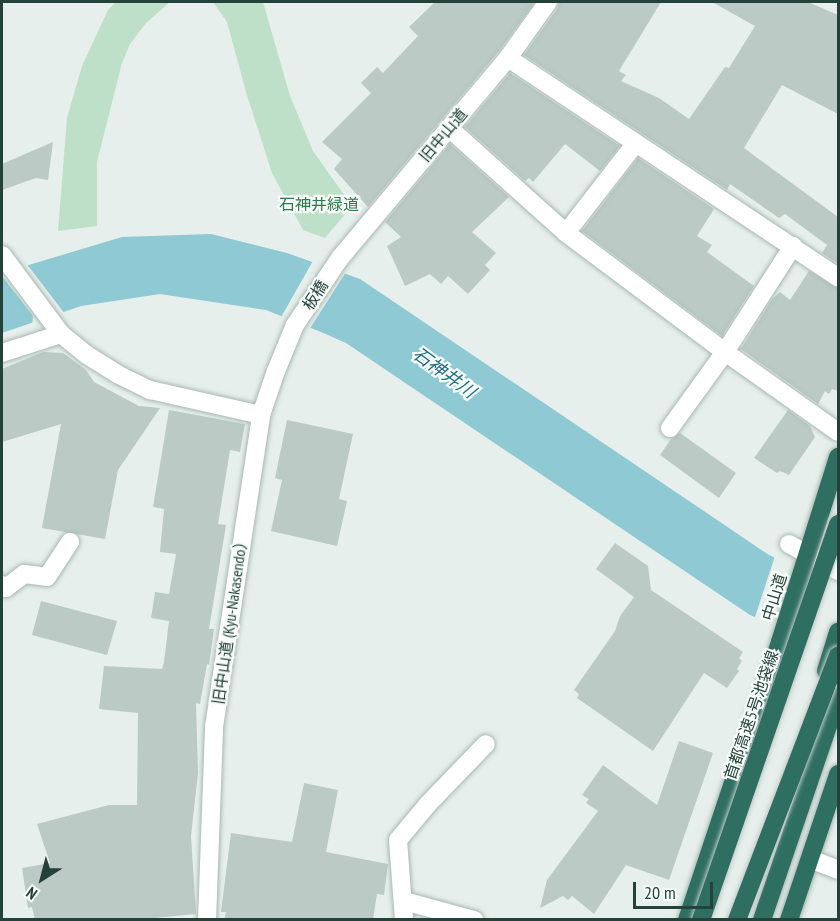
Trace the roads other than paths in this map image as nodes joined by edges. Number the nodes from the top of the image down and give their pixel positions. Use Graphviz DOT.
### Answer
graph roads {
  1 [pos="548,2"];
  2 [pos="508,58"];
  3 [pos="449,128"];
  4 [pos="635,144"];
  5 [pos="566,233"];
  6 [pos="793,246"];
  7 [pos="3,257"];
  8 [pos="334,266"];
  9 [pos="838,277"];
  10 [pos="295,325"];
  11 [pos="57,330"];
  12 [pos="725,352"];
  13 [pos="2,353"];
  14 [pos="261,415"];
  15 [pos="670,428"];
  16 [pos="838,432"];
  17 [pos="838,457"];
  18 [pos="838,524"];
  19 [pos="70,542"];
  20 [pos="789,544"];
  21 [pos="806,558"];
  22 [pos="838,572"];
  23 [pos="2,585"];
  24 [pos="838,632"];
  25 [pos="838,656"];
  26 [pos="838,698"];
  27 [pos="486,744"];
  28 [pos="838,774"];
  29 [pos="810,859"];
  30 [pos="838,870"];
  31 [pos="404,901"];
  32 [pos="207,920"];
  33 [pos="404,920"];
  34 [pos="474,920"];
  35 [pos="687,920"];
  36 [pos="701,920"];
  37 [pos="737,920"];
  38 [pos="744,920"];
  39 [pos="762,920"];
  40 [pos="789,920"];
  1 -- 2 [label="street, 旧中山道"];
  2 -- 3 [label="street, 旧中山道"];
  2 -- 4 [label="street"];
  3 -- 5 [label="street"];
  3 -- 8 [label="street, 旧中山道"];
  4 -- 5 [label="street"];
  4 -- 6 [label="street"];
  5 -- 12 [label="street"];
  6 -- 9 [label="street"];
  6 -- 12 [label="street"];
  7 -- 11 [label="street"];
  8 -- 10 [label="street, 板橋"];
  10 -- 14 [label="street, 旧中山道 (Kyu-Nakasendo）"];
  11 -- 13 [label="street"];
  11 -- 14 [label="street"];
  12 -- 15 [label="street"];
  12 -- 16 [label="street"];
  14 -- 32 [label="street, 旧中山道 (Kyu-Nakasendo）"];
  17 -- 21 [label="highway, 中山道"];
  18 -- 36 [label="highway, 首都高速5号池袋線, bridge"];
  19 -- 23 [label="street"];
  20 -- 21 [label="street"];
  21 -- 22 [label="street"];
  21 -- 35 [label="highway, 中山道"];
  24 -- 38 [label="highway, bridge"];
  25 -- 37 [label="highway, bridge"];
  26 -- 39 [label="highway"];
  27 -- 31 [label="street"];
  28 -- 29 [label="highway"];
  29 -- 30 [label="street"];
  29 -- 40 [label="highway"];
  31 -- 33 [label="street"];
  31 -- 34 [label="street"];
}
